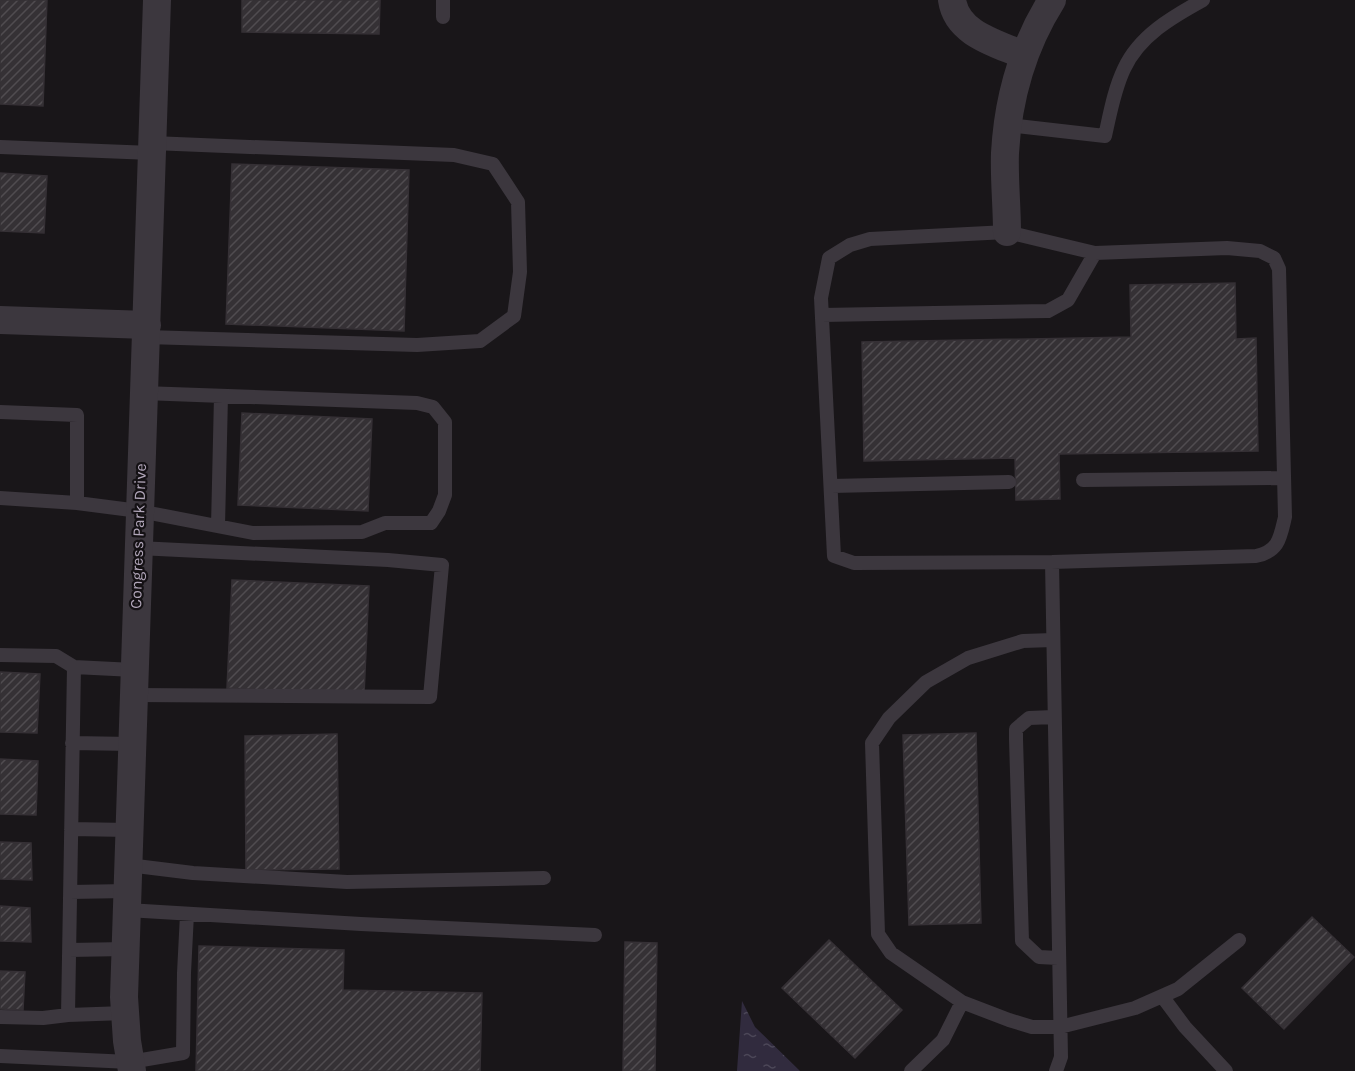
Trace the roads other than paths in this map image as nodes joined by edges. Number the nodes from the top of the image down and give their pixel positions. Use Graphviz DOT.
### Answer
graph roads {
  1 [pos="157,0"];
  2 [pos="443,0"];
  3 [pos="952,0"];
  4 [pos="1052,0"];
  5 [pos="1203,0"];
  6 [pos="443,17"];
  7 [pos="1023,55"];
  8 [pos="1008,125"];
  9 [pos="0,147"];
  10 [pos="152,148"];
  11 [pos="1007,232"];
  12 [pos="1095,253"];
  13 [pos="822,315"];
  14 [pos="0,320"];
  15 [pos="146,331"];
  16 [pos="143,393"];
  17 [pos="221,396"];
  18 [pos="0,412"];
  19 [pos="1284,478"];
  20 [pos="1083,480"];
  21 [pos="1009,482"];
  22 [pos="831,486"];
  23 [pos="0,498"];
  24 [pos="77,503"];
  25 [pos="139,511"];
  26 [pos="218,526"];
  27 [pos="138,548"];
  28 [pos="1052,562"];
  29 [pos="1053,640"];
  30 [pos="0,655"];
  31 [pos="74,667"];
  32 [pos="134,683"];
  33 [pos="1054,717"];
  34 [pos="72,743"];
  35 [pos="132,744"];
  36 [pos="71,829"];
  37 [pos="129,830"];
  38 [pos="544,878"];
  39 [pos="127,889"];
  40 [pos="70,892"];
  41 [pos="187,914"];
  42 [pos="595,935"];
  43 [pos="1239,940"];
  44 [pos="126,949"];
  45 [pos="69,950"];
  46 [pos="1058,958"];
  47 [pos="1162,996"];
  48 [pos="962,1002"];
  49 [pos="125,1013"];
  50 [pos="68,1015"];
  51 [pos="0,1017"];
  52 [pos="1060,1027"];
  53 [pos="0,1056"];
  54 [pos="1061,1057"];
  55 [pos="131,1066"];
  56 [pos="911,1071"];
  57 [pos="1056,1071"];
  58 [pos="1067,1071"];
  59 [pos="1226,1071"];
  1 -- 10 [label="street, Congress Park Drive"];
  2 -- 6 [label="lane"];
  3 -- 7 [label="street"];
  4 -- 7 [label="street"];
  5 -- 8 [label="lane"];
  7 -- 8 [label="street"];
  8 -- 11 [label="street"];
  9 -- 10 [label="lane"];
  10 -- 15 [label="street, Congress Park Drive"];
  10 -- 15 [label="lane"];
  11 -- 12 [label="lane"];
  11 -- 13 [label="lane"];
  12 -- 13 [label="lane"];
  12 -- 19 [label="lane"];
  13 -- 22 [label="lane"];
  14 -- 15 [label="street"];
  15 -- 16 [label="street, Congress Park Drive"];
  16 -- 17 [label="lane"];
  16 -- 25 [label="street, Congress Park Drive"];
  17 -- 26 [label="lane"];
  17 -- 26 [label="lane"];
  18 -- 24 [label="lane"];
  19 -- 20 [label="lane"];
  19 -- 28 [label="lane"];
  21 -- 22 [label="lane"];
  22 -- 28 [label="lane"];
  23 -- 24 [label="lane"];
  24 -- 25 [label="lane"];
  25 -- 26 [label="lane"];
  25 -- 27 [label="street, Congress Park Drive"];
  27 -- 32 [label="street, Congress Park Drive"];
  27 -- 32 [label="lane"];
  28 -- 29 [label="lane"];
  29 -- 33 [label="lane"];
  29 -- 48 [label="lane"];
  30 -- 31 [label="lane"];
  31 -- 32 [label="lane"];
  31 -- 34 [label="lane"];
  32 -- 35 [label="street, Congress Park Drive"];
  33 -- 46 [label="lane"];
  33 -- 46 [label="lane"];
  34 -- 35 [label="lane"];
  34 -- 36 [label="lane"];
  35 -- 37 [label="street, Congress Park Drive"];
  36 -- 37 [label="lane"];
  36 -- 40 [label="lane"];
  37 -- 39 [label="street, Congress Park Drive"];
  38 -- 39 [label="lane"];
  39 -- 40 [label="lane"];
  39 -- 41 [label="lane"];
  39 -- 44 [label="street, Congress Park Drive"];
  40 -- 45 [label="lane"];
  41 -- 42 [label="lane"];
  41 -- 55 [label="lane"];
  43 -- 47 [label="lane"];
  44 -- 45 [label="lane"];
  44 -- 49 [label="street, Congress Park Drive"];
  45 -- 50 [label="lane"];
  46 -- 52 [label="lane"];
  47 -- 52 [label="lane"];
  47 -- 59 [label="lane"];
  48 -- 52 [label="lane"];
  48 -- 56 [label="lane"];
  49 -- 50 [label="lane"];
  49 -- 55 [label="street, Congress Park Drive"];
  50 -- 51 [label="lane"];
  52 -- 54 [label="lane"];
  53 -- 55 [label="lane"];
  54 -- 57 [label="lane"];
  54 -- 58 [label="lane"];
}
